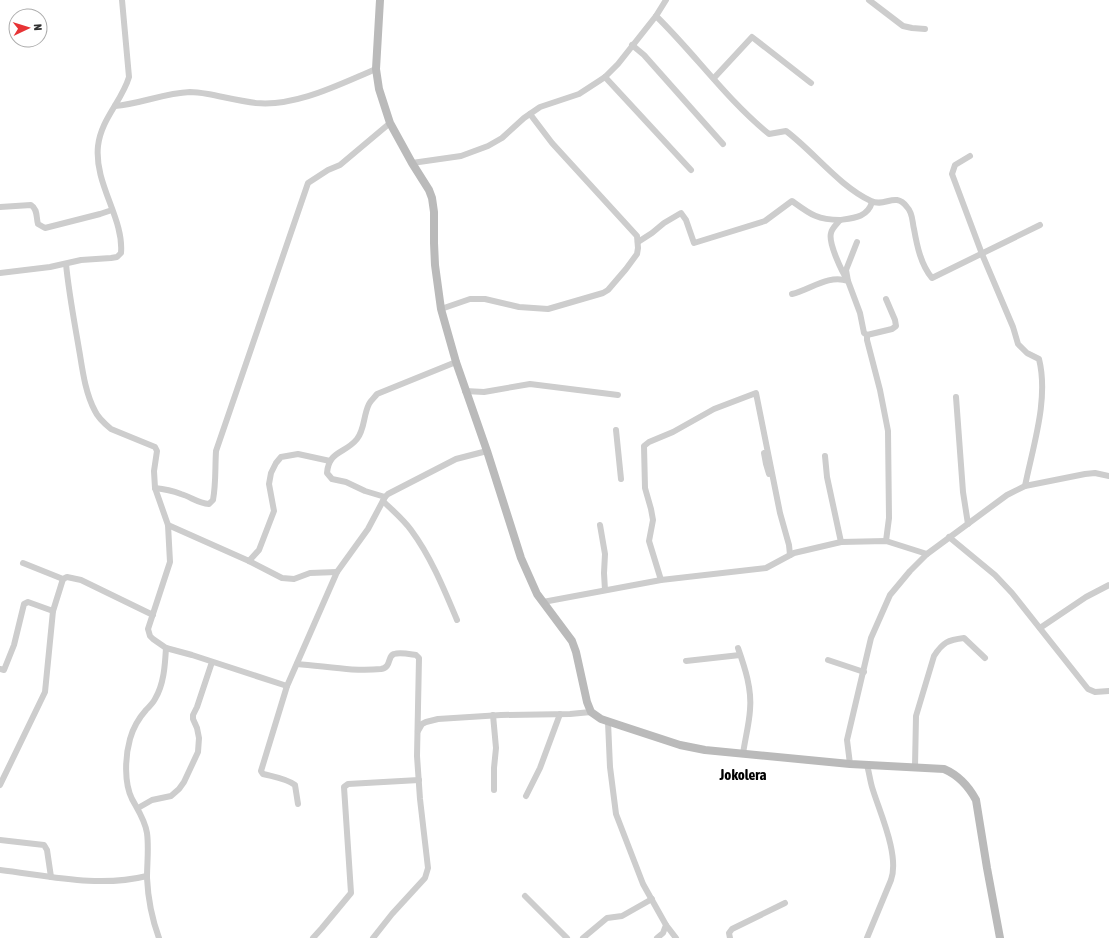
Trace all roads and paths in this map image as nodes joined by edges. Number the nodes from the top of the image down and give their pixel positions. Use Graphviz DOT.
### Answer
graph roads {
  1 [pos="122,0"];
  2 [pos="380,0"];
  3 [pos="666,0"];
  4 [pos="870,0"];
  5 [pos="656,16"];
  6 [pos="925,29"];
  7 [pos="632,44"];
  8 [pos="376,69"];
  9 [pos="605,77"];
  10 [pos="714,78"];
  11 [pos="811,83"];
  12 [pos="115,106"];
  13 [pos="530,114"];
  14 [pos="390,123"];
  15 [pos="723,144"];
  16 [pos="970,156"];
  17 [pos="412,163"];
  18 [pos="691,170"];
  19 [pos="872,202"];
  20 [pos="0,207"];
  21 [pos="112,210"];
  22 [pos="840,220"];
  23 [pos="1040,225"];
  24 [pos="638,242"];
  25 [pos="857,242"];
  26 [pos="982,254"];
  27 [pos="66,264"];
  28 [pos="0,273"];
  29 [pos="848,282"];
  30 [pos="792,294"];
  31 [pos="886,299"];
  32 [pos="441,309"];
  33 [pos="867,335"];
  34 [pos="456,362"];
  35 [pos="466,391"];
  36 [pos="618,395"];
  37 [pos="956,397"];
  38 [pos="764,424"];
  39 [pos="616,430"];
  40 [pos="487,451"];
  41 [pos="825,456"];
  42 [pos="330,461"];
  43 [pos="1109,476"];
  44 [pos="621,479"];
  45 [pos="771,481"];
  46 [pos="1025,486"];
  47 [pos="155,488"];
  48 [pos="384,499"];
  49 [pos="968,524"];
  50 [pos="168,525"];
  51 [pos="600,525"];
  52 [pos="949,537"];
  53 [pos="886,541"];
  54 [pos="841,542"];
  55 [pos="927,554"];
  56 [pos="790,555"];
  57 [pos="249,561"];
  58 [pos="23,563"];
  59 [pos="336,572"];
  60 [pos="63,579"];
  61 [pos="661,580"];
  62 [pos="1109,585"];
  63 [pos="605,590"];
  64 [pos="542,602"];
  65 [pos="52,611"];
  66 [pos="153,615"];
  67 [pos="457,620"];
  68 [pos="1040,628"];
  69 [pos="166,648"];
  70 [pos="986,658"];
  71 [pos="828,660"];
  72 [pos="686,661"];
  73 [pos="212,662"];
  74 [pos="297,664"];
  75 [pos="0,669"];
  76 [pos="864,672"];
  77 [pos="287,686"];
  78 [pos="1109,691"];
  79 [pos="591,712"];
  80 [pos="560,714"];
  81 [pos="493,715"];
  82 [pos="608,722"];
  83 [pos="418,731"];
  84 [pos="743,754"];
  85 [pos="850,764"];
  86 [pos="867,765"];
  87 [pos="915,767"];
  88 [pos="419,780"];
  89 [pos="0,785"];
  90 [pos="494,790"];
  91 [pos="526,796"];
  92 [pos="298,804"];
  93 [pos="138,808"];
  94 [pos="0,840"];
  95 [pos="0,870"];
  96 [pos="147,876"];
  97 [pos="51,877"];
  98 [pos="524,896"];
  99 [pos="652,899"];
  100 [pos="785,903"];
  101 [pos="666,925"];
  102 [pos="998,937"];
  103 [pos="159,938"];
  104 [pos="312,938"];
  105 [pos="373,938"];
  106 [pos="567,938"];
  107 [pos="583,938"];
  108 [pos="657,938"];
  109 [pos="676,938"];
  110 [pos="730,938"];
  111 [pos="867,938"];
  1 -- 12 [label="street"];
  2 -- 8 [label="street"];
  3 -- 5 [label="street"];
  4 -- 6 [label="street"];
  5 -- 7 [label="street"];
  5 -- 10 [label="street"];
  7 -- 9 [label="street"];
  7 -- 15 [label="street"];
  8 -- 12 [label="street"];
  8 -- 14 [label="street"];
  9 -- 13 [label="street"];
  9 -- 18 [label="street"];
  10 -- 11 [label="street"];
  10 -- 19 [label="street"];
  12 -- 21 [label="street"];
  13 -- 17 [label="street"];
  13 -- 24 [label="street"];
  14 -- 17 [label="street"];
  14 -- 47 [label="street"];
  16 -- 26 [label="street"];
  17 -- 32 [label="street"];
  19 -- 22 [label="street"];
  19 -- 26 [label="street"];
  20 -- 21 [label="street"];
  21 -- 27 [label="street"];
  22 -- 24 [label="street"];
  22 -- 29 [label="street"];
  23 -- 26 [label="street"];
  24 -- 32 [label="street"];
  25 -- 29 [label="street"];
  26 -- 46 [label="street"];
  27 -- 28 [label="street"];
  27 -- 47 [label="street"];
  29 -- 30 [label="street"];
  29 -- 33 [label="street"];
  31 -- 33 [label="street"];
  32 -- 34 [label="street"];
  33 -- 53 [label="street"];
  34 -- 35 [label="street"];
  34 -- 42 [label="street"];
  35 -- 36 [label="street"];
  35 -- 40 [label="street"];
  37 -- 49 [label="street"];
  38 -- 45 [label="street"];
  39 -- 44 [label="street"];
  40 -- 48 [label="street"];
  40 -- 64 [label="street"];
  41 -- 54 [label="street"];
  42 -- 48 [label="street"];
  42 -- 57 [label="street"];
  43 -- 46 [label="street"];
  46 -- 49 [label="street"];
  47 -- 50 [label="street"];
  48 -- 59 [label="street"];
  48 -- 67 [label="street"];
  49 -- 52 [label="street"];
  50 -- 57 [label="street"];
  50 -- 66 [label="street"];
  51 -- 63 [label="street"];
  52 -- 55 [label="street"];
  52 -- 68 [label="street"];
  53 -- 54 [label="street"];
  53 -- 55 [label="street"];
  54 -- 56 [label="street"];
  55 -- 76 [label="street"];
  56 -- 61 [label="street"];
  56 -- 61 [label="street"];
  57 -- 59 [label="street"];
  58 -- 60 [label="street"];
  59 -- 74 [label="street"];
  60 -- 65 [label="street"];
  60 -- 66 [label="street"];
  61 -- 63 [label="street"];
  62 -- 68 [label="street"];
  63 -- 64 [label="street"];
  64 -- 79 [label="street"];
  65 -- 75 [label="street"];
  65 -- 89 [label="street"];
  66 -- 69 [label="street"];
  68 -- 78 [label="street"];
  69 -- 73 [label="street"];
  69 -- 93 [label="street"];
  70 -- 87 [label="street"];
  71 -- 76 [label="street"];
  72 -- 84 [label="street"];
  73 -- 77 [label="street"];
  73 -- 93 [label="street"];
  74 -- 77 [label="street"];
  74 -- 83 [label="street"];
  76 -- 85 [label="street"];
  77 -- 92 [label="street"];
  79 -- 80 [label="street"];
  79 -- 82 [label="street"];
  80 -- 81 [label="street"];
  80 -- 91 [label="street"];
  81 -- 83 [label="street"];
  81 -- 90 [label="street"];
  82 -- 84 [label="street"];
  82 -- 99 [label="street"];
  83 -- 88 [label="street"];
  84 -- 85 [label="street"];
  85 -- 86 [label="street"];
  86 -- 87 [label="street"];
  86 -- 111 [label="street"];
  87 -- 102 [label="street"];
  88 -- 104 [label="street"];
  88 -- 105 [label="street"];
  93 -- 96 [label="street"];
  94 -- 97 [label="street"];
  95 -- 97 [label="street"];
  96 -- 97 [label="street"];
  96 -- 103 [label="street"];
  98 -- 106 [label="street"];
  99 -- 101 [label="street"];
  99 -- 107 [label="street"];
  100 -- 110 [label="street"];
  101 -- 108 [label="street"];
  101 -- 109 [label="street"];
}
